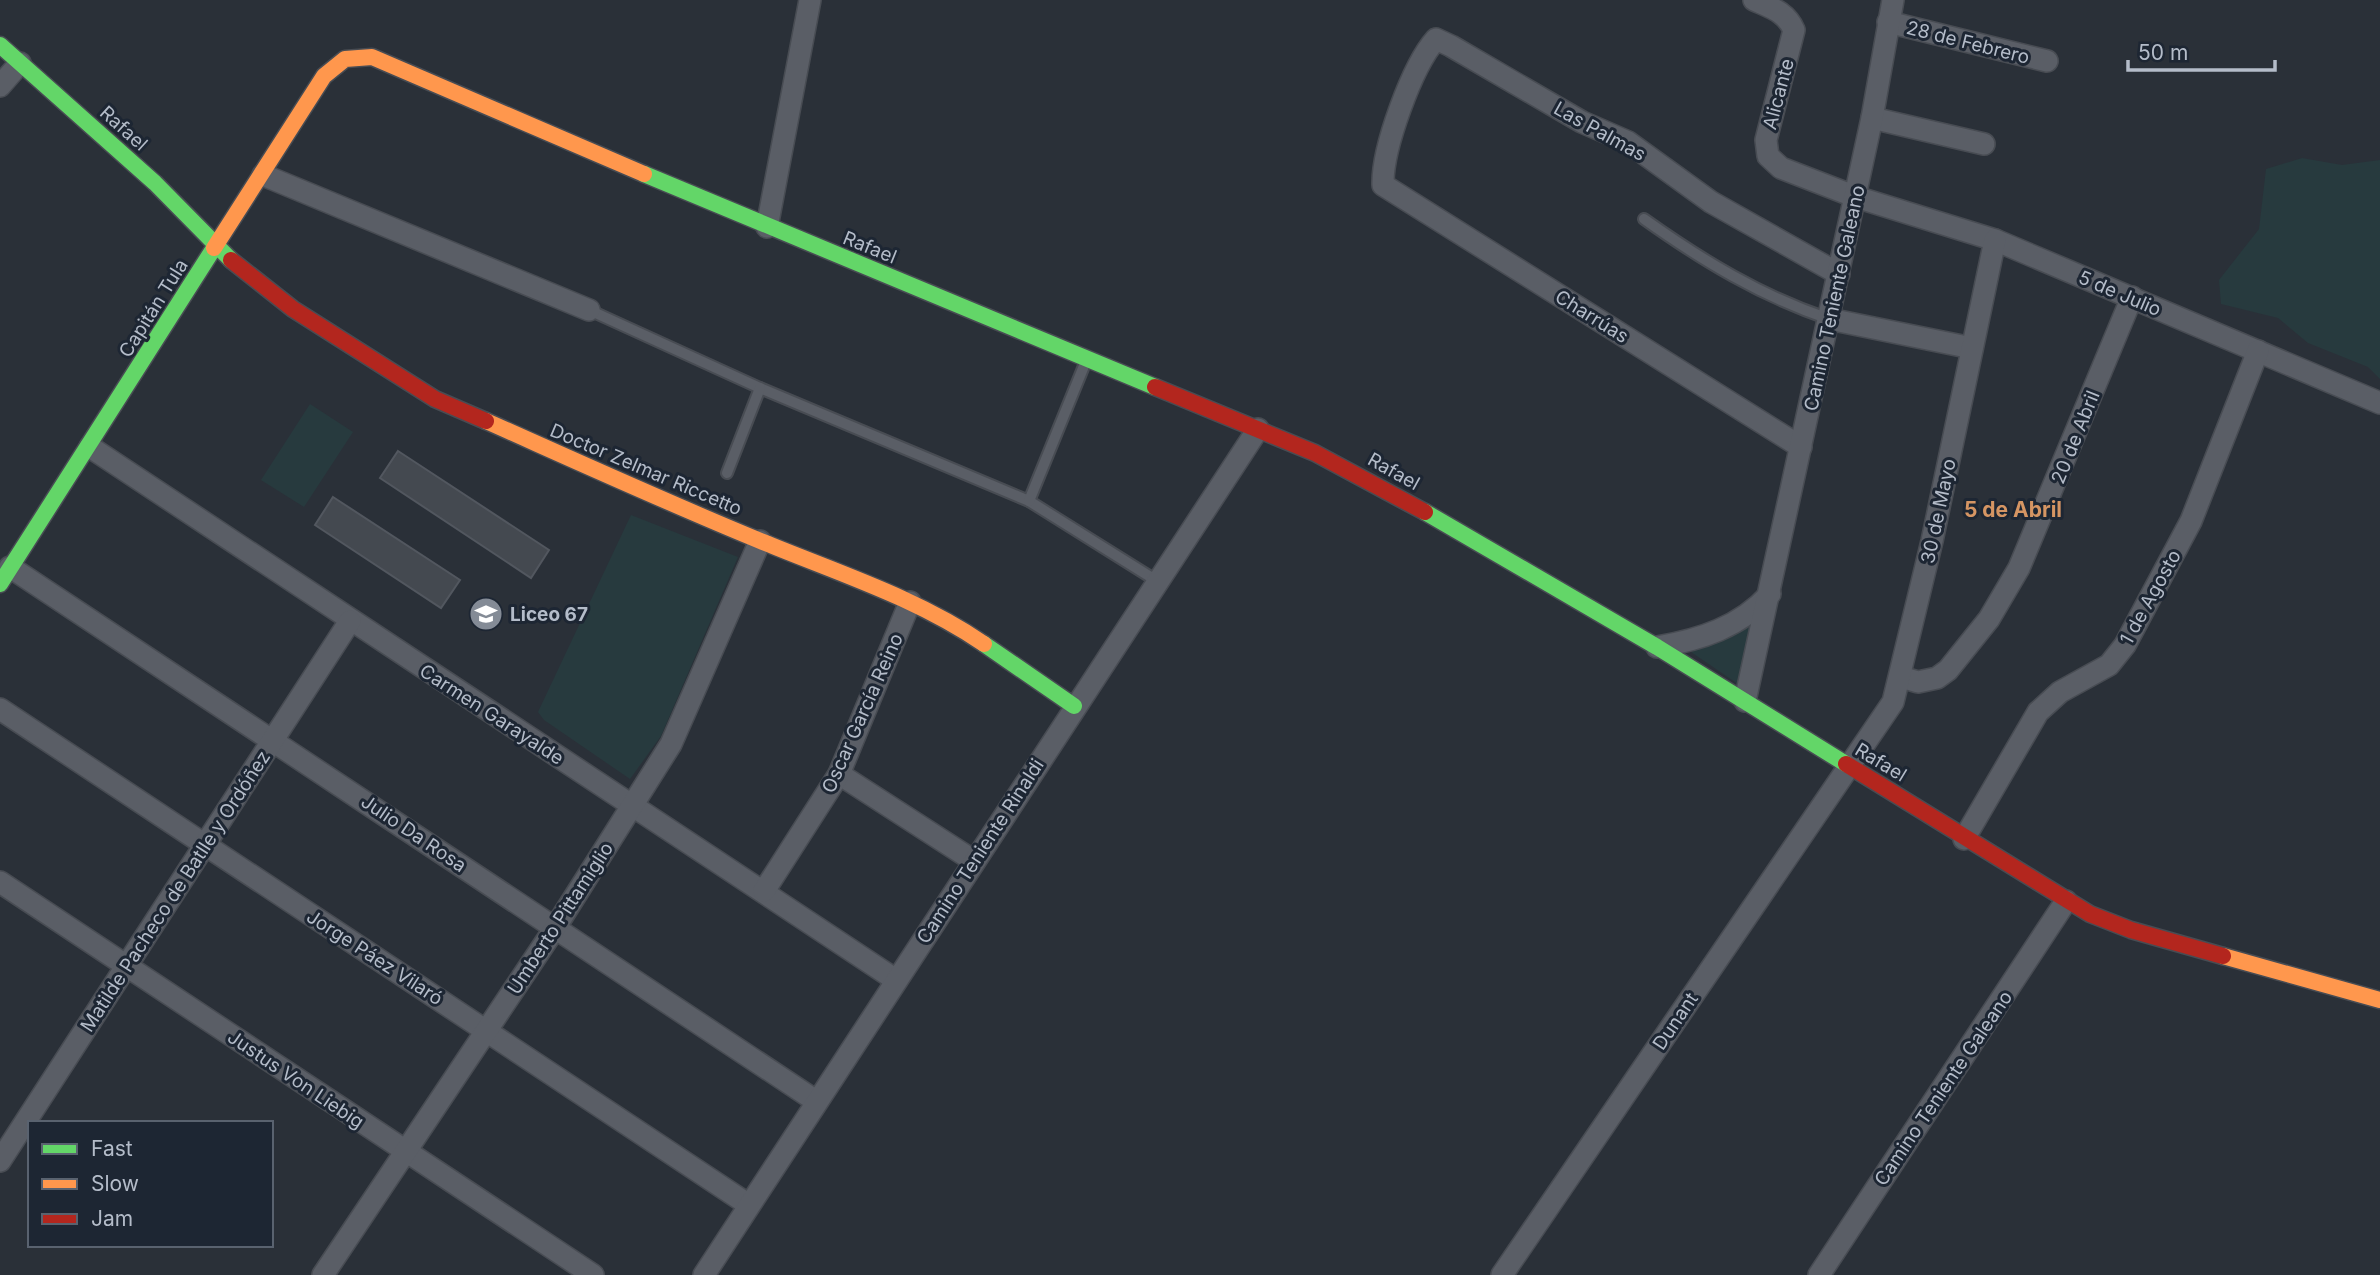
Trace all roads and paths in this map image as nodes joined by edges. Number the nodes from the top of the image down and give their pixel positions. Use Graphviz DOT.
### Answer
graph roads {
  1 [pos="810,0"];
  2 [pos="1754,0"];
  3 [pos="1893,0"];
  4 [pos="1888,22"];
  5 [pos="1432,43"];
  6 [pos="0,45"];
  7 [pos="345,59"];
  8 [pos="2048,61"];
  9 [pos="20,63"];
  10 [pos="0,86"];
  11 [pos="1872,118"];
  12 [pos="1984,144"];
  13 [pos="263,175"];
  14 [pos="1856,197"];
  15 [pos="1644,219"];
  16 [pos="767,227"];
  17 [pos="1995,240"];
  18 [pos="217,246"];
  19 [pos="1839,274"];
  20 [pos="2132,297"];
  21 [pos="589,310"];
  22 [pos="1829,319"];
  23 [pos="1972,348"];
  24 [pos="2258,351"];
  25 [pos="1086,359"];
  26 [pos="760,388"];
  27 [pos="2380,403"];
  28 [pos="1258,429"];
  29 [pos="90,447"];
  30 [pos="1801,447"];
  31 [pos="727,473"];
  32 [pos="1028,501"];
  33 [pos="760,541"];
  34 [pos="5,575"];
  35 [pos="1157,581"];
  36 [pos="1770,594"];
  37 [pos="910,602"];
  38 [pos="350,621"];
  39 [pos="1657,647"];
  40 [pos="1901,677"];
  41 [pos="1745,701"];
  42 [pos="1074,706"];
  43 [pos="0,709"];
  44 [pos="273,740"];
  45 [pos="1847,766"];
  46 [pos="839,774"];
  47 [pos="633,806"];
  48 [pos="1964,839"];
  49 [pos="204,845"];
  50 [pos="974,861"];
  51 [pos="0,882"];
  52 [pos="764,891"];
  53 [pos="2066,901"];
  54 [pos="555,928"];
  55 [pos="127,966"];
  56 [pos="896,980"];
  57 [pos="2380,1000"];
  58 [pos="486,1030"];
  59 [pos="816,1101"];
  60 [pos="406,1151"];
  61 [pos="0,1161"];
  62 [pos="749,1205"];
  63 [pos="323,1275"];
  64 [pos="593,1275"];
  65 [pos="704,1275"];
  66 [pos="1503,1275"];
  67 [pos="1819,1275"];
  1 -- 16 [label="street"];
  2 -- 14 [label="street, Alicante"];
  3 -- 4 [label="street, Camino Teniente Galeano"];
  4 -- 8 [label="street, 28 de Febrero"];
  4 -- 11 [label="street, Camino Teniente Galeano"];
  5 -- 19 [label="street, Las Palmas"];
  5 -- 30 [label="street, Charrúas"];
  6 -- 9 [label="street, Rafael"];
  7 -- 13 [label="street, Capitán Tula"];
  7 -- 16 [label="street, Rafael"];
  9 -- 10 [label="street"];
  9 -- 18 [label="street, Rafael"];
  11 -- 12 [label="street"];
  11 -- 14 [label="street, Camino Teniente Galeano"];
  13 -- 18 [label="street, Capitán Tula"];
  13 -- 21 [label="street"];
  14 -- 17 [label="street, 5 de Julio"];
  14 -- 19 [label="street, Camino Teniente Galeano"];
  15 -- 22 [label="lane"];
  16 -- 25 [label="street, Rafael"];
  17 -- 20 [label="street, 5 de Julio"];
  17 -- 23 [label="street, 30 de Mayo"];
  18 -- 29 [label="street, Capitán Tula"];
  18 -- 33 [label="street, Doctor Zelmar Riccetto"];
  19 -- 22 [label="street, Camino Teniente Galeano"];
  20 -- 24 [label="street, 5 de Julio"];
  20 -- 40 [label="street, 20 de Abril"];
  21 -- 26 [label="lane"];
  22 -- 23 [label="street"];
  22 -- 30 [label="street, Camino Teniente Galeano"];
  23 -- 40 [label="street, 30 de Mayo"];
  24 -- 27 [label="street, 5 de Julio"];
  24 -- 48 [label="street, 1 de Agosto"];
  25 -- 28 [label="street, Rafael"];
  25 -- 32 [label="lane"];
  26 -- 31 [label="lane"];
  26 -- 32 [label="lane"];
  28 -- 35 [label="street, Camino Teniente Rinaldi"];
  28 -- 39 [label="street, Rafael"];
  29 -- 34 [label="street, Capitán Tula"];
  29 -- 38 [label="street, Carmen Garayalde"];
  30 -- 36 [label="street, Camino Teniente Galeano"];
  32 -- 35 [label="lane"];
  33 -- 37 [label="street, Doctor Zelmar Riccetto"];
  33 -- 47 [label="street, Umberto Pittamiglio"];
  34 -- 44 [label="street, Julio Da Rosa"];
  35 -- 42 [label="street, Camino Teniente Rinaldi"];
  36 -- 39 [label="street"];
  36 -- 41 [label="street, Camino Teniente Galeano"];
  37 -- 42 [label="street, Doctor Zelmar Riccetto"];
  37 -- 46 [label="street, Oscar García Reino"];
  38 -- 44 [label="street, Matilde Pacheco de Batlle y Ordóñez"];
  38 -- 47 [label="street, Carmen Garayalde"];
  39 -- 41 [label="street, Rafael"];
  40 -- 45 [label="street, 30 de Mayo"];
  41 -- 45 [label="street, Rafael"];
  42 -- 50 [label="street, Camino Teniente Rinaldi"];
  43 -- 49 [label="street, Jorge Páez Vilaró"];
  44 -- 49 [label="street, Matilde Pacheco de Batlle y Ordóñez"];
  44 -- 54 [label="street, Julio Da Rosa"];
  45 -- 48 [label="street, Rafael"];
  45 -- 66 [label="street, Dunant"];
  46 -- 50 [label="street"];
  46 -- 52 [label="street, Oscar García Reino"];
  47 -- 52 [label="street, Carmen Garayalde"];
  47 -- 54 [label="street, Umberto Pittamiglio"];
  48 -- 53 [label="street, Rafael"];
  49 -- 55 [label="street, Matilde Pacheco de Batlle y Ordóñez"];
  49 -- 58 [label="street, Jorge Páez Vilaró"];
  50 -- 56 [label="street, Camino Teniente Rinaldi"];
  51 -- 55 [label="street, Justus Von Liebig"];
  52 -- 56 [label="street, Carmen Garayalde"];
  53 -- 57 [label="street, Rafael"];
  53 -- 67 [label="street, Camino Teniente Galeano"];
  54 -- 58 [label="street, Umberto Pittamiglio"];
  54 -- 59 [label="street, Julio Da Rosa"];
  55 -- 60 [label="street, Justus Von Liebig"];
  55 -- 61 [label="street, Matilde Pacheco de Batlle y Ordóñez"];
  56 -- 59 [label="street, Camino Teniente Rinaldi"];
  58 -- 60 [label="street, Umberto Pittamiglio"];
  58 -- 62 [label="street, Jorge Páez Vilaró"];
  59 -- 62 [label="street, Camino Teniente Rinaldi"];
  60 -- 63 [label="street, Umberto Pittamiglio"];
  60 -- 64 [label="street, Justus Von Liebig"];
  62 -- 65 [label="street, Camino Teniente Rinaldi"];
}
